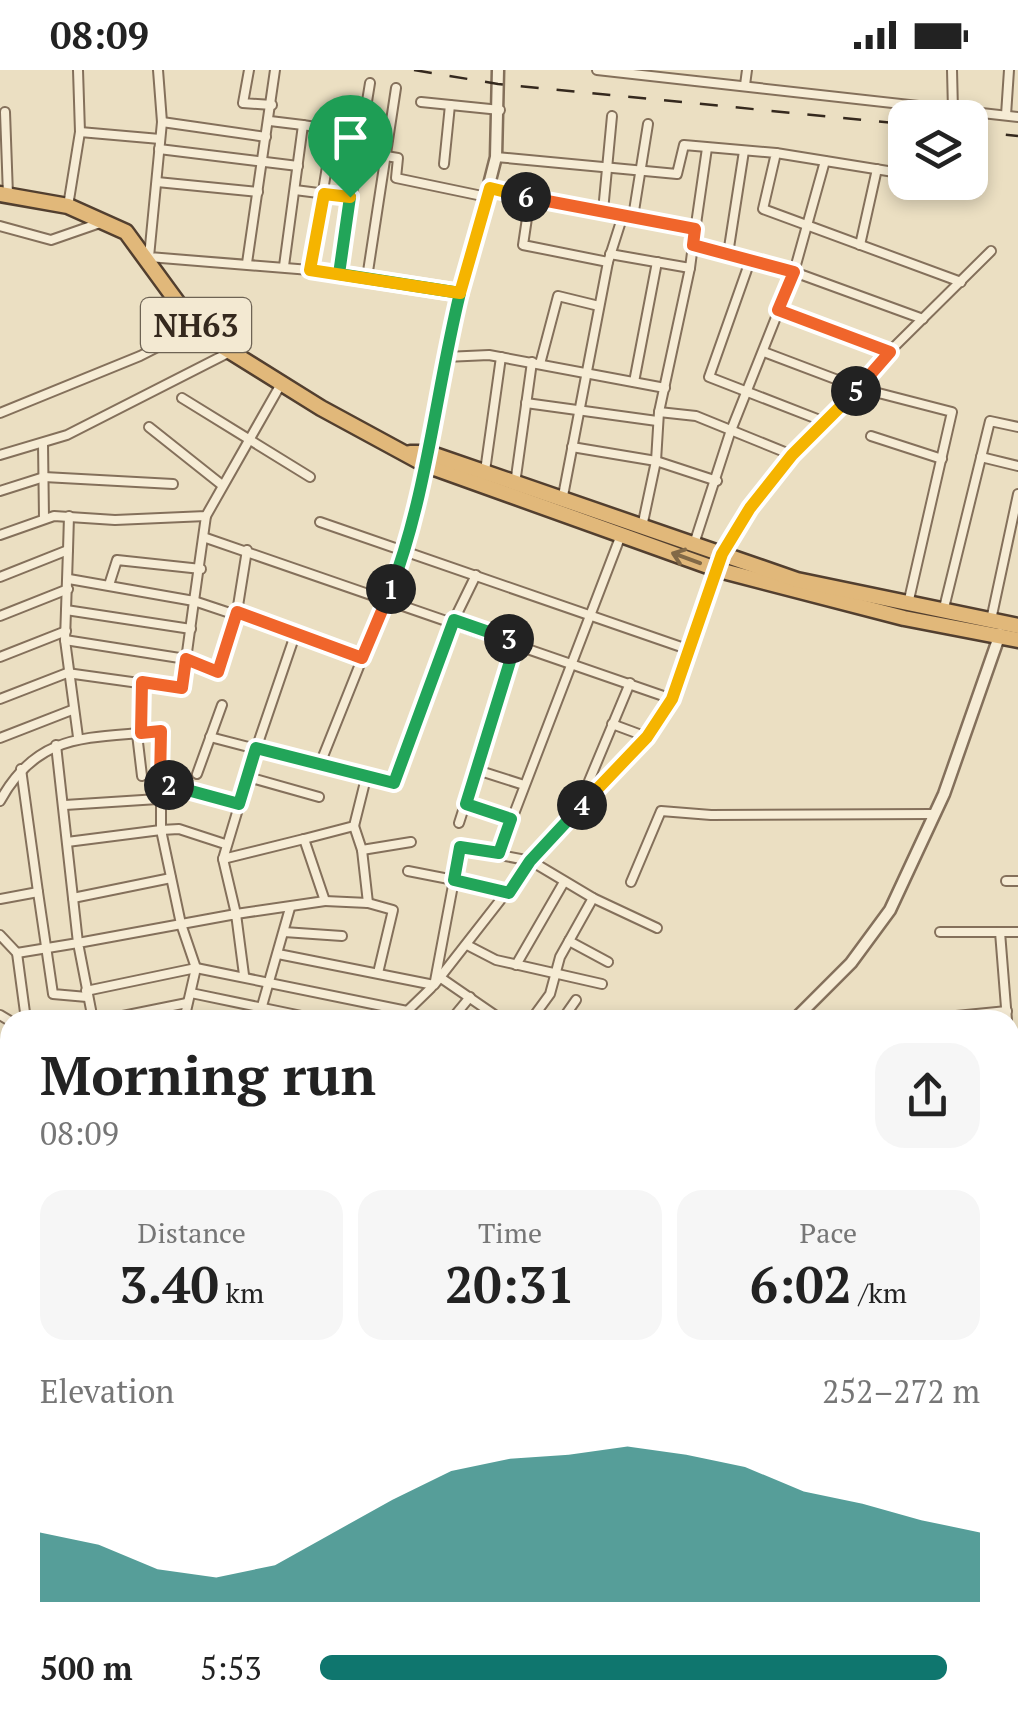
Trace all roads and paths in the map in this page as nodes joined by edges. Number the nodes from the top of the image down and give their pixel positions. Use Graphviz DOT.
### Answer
graph roads {
  1 [pos="78,70"];
  2 [pos="158,70"];
  3 [pos="249,70"];
  4 [pos="275,70"];
  5 [pos="498,70"];
  6 [pos="597,70"];
  7 [pos="747,70"];
  8 [pos="952,70"];
  9 [pos="1009,70"];
  10 [pos="370,83"];
  11 [pos="745,85"];
  12 [pos="396,88"];
  13 [pos="953,100"];
  14 [pos="421,102"];
  15 [pos="888,102"];
  16 [pos="272,104"];
  17 [pos="450,105"];
  18 [pos="500,110"];
  19 [pos="5,112"];
  20 [pos="988,114"];
  21 [pos="612,116"];
  22 [pos="1006,116"];
  23 [pos="1018,117"];
  24 [pos="270,121"];
  25 [pos="162,122"];
  26 [pos="648,124"];
  27 [pos="303,125"];
  28 [pos="332,130"];
  29 [pos="80,132"];
  30 [pos="361,134"];
  31 [pos="266,136"];
  32 [pos="160,138"];
  33 [pos="388,138"];
  34 [pos="706,148"];
  35 [pos="159,149"];
  36 [pos="744,151"];
  37 [pos="776,153"];
  38 [pos="386,156"];
  39 [pos="496,157"];
  40 [pos="825,161"];
  41 [pos="262,163"];
  42 [pos="444,164"];
  43 [pos="298,166"];
  44 [pos="608,167"];
  45 [pos="877,169"];
  46 [pos="888,171"];
  47 [pos="642,172"];
  48 [pos="157,182"];
  49 [pos="295,190"];
  50 [pos="258,192"];
  51 [pos="488,193"];
  52 [pos="4,194"];
  53 [pos="324,194"];
  54 [pos="350,197"];
  55 [pos="530,198"];
  56 [pos="68,206"];
  57 [pos="604,211"];
  58 [pos="628,216"];
  59 [pos="105,221"];
  60 [pos="0,226"];
  61 [pos="808,227"];
  62 [pos="695,229"];
  63 [pos="693,245"];
  64 [pos="860,245"];
  65 [pos="991,252"];
  66 [pos="728,254"];
  67 [pos="149,257"];
  68 [pos="609,258"];
  69 [pos="750,261"];
  70 [pos="657,262"];
  71 [pos="248,263"];
  72 [pos="284,266"];
  73 [pos="690,268"];
  74 [pos="310,270"];
  75 [pos="794,272"];
  76 [pos="339,274"];
  77 [pos="367,278"];
  78 [pos="961,282"];
  79 [pos="460,293"];
  80 [pos="599,306"];
  81 [pos="778,310"];
  82 [pos="923,319"];
  83 [pos="198,327"];
  84 [pos="230,352"];
  85 [pos="764,352"];
  86 [pos="890,352"];
  87 [pos="445,357"];
  88 [pos="501,357"];
  89 [pos="536,363"];
  90 [pos="584,373"];
  91 [pos="634,382"];
  92 [pos="281,384"];
  93 [pos="664,388"];
  94 [pos="859,388"];
  95 [pos="748,393"];
  96 [pos="182,398"];
  97 [pos="526,403"];
  98 [pos="578,412"];
  99 [pos="0,413"];
  100 [pos="658,417"];
  101 [pos="825,422"];
  102 [pos="150,427"];
  103 [pos="1018,427"];
  104 [pos="730,433"];
  105 [pos="870,436"];
  106 [pos="247,442"];
  107 [pos="43,444"];
  108 [pos="572,447"];
  109 [pos="0,455"];
  110 [pos="792,455"];
  111 [pos="981,457"];
  112 [pos="428,459"];
  113 [pos="942,459"];
  114 [pos="656,461"];
  115 [pos="1018,466"];
  116 [pos="485,474"];
  117 [pos="41,477"];
  118 [pos="310,477"];
  119 [pos="717,481"];
  120 [pos="174,484"];
  121 [pos="515,484"];
  122 [pos="222,485"];
  123 [pos="0,491"];
  124 [pos="1018,494"];
  125 [pos="562,501"];
  126 [pos="70,516"];
  127 [pos="206,516"];
  128 [pos="44,518"];
  129 [pos="320,522"];
  130 [pos="642,526"];
  131 [pos="0,535"];
  132 [pos="621,535"];
  133 [pos="206,538"];
  134 [pos="694,544"];
  135 [pos="68,550"];
  136 [pos="248,550"];
  137 [pos="406,550"];
  138 [pos="722,554"];
  139 [pos="201,569"];
  140 [pos="720,570"];
  141 [pos="476,575"];
  142 [pos="0,578"];
  143 [pos="68,584"];
  144 [pos="109,585"];
  145 [pos="388,598"];
  146 [pos="194,600"];
  147 [pos="908,605"];
  148 [pos="66,610"];
  149 [pos="237,612"];
  150 [pos="943,612"];
  151 [pos="0,616"];
  152 [pos="591,618"];
  153 [pos="454,620"];
  154 [pos="1003,626"];
  155 [pos="191,629"];
  156 [pos="294,635"];
  157 [pos="65,636"];
  158 [pos="1018,640"];
  159 [pos="516,642"];
  160 [pos="690,650"];
  161 [pos="0,656"];
  162 [pos="362,658"];
  163 [pos="186,659"];
  164 [pos="574,664"];
  165 [pos="67,673"];
  166 [pos="142,682"];
  167 [pos="630,682"];
  168 [pos="0,699"];
  169 [pos="672,699"];
  170 [pos="222,705"];
  171 [pos="72,710"];
  172 [pos="612,724"];
  173 [pos="139,733"];
  174 [pos="78,737"];
  175 [pos="210,737"];
  176 [pos="647,737"];
  177 [pos="0,738"];
  178 [pos="56,745"];
  179 [pos="256,748"];
  180 [pos="320,764"];
  181 [pos="21,769"];
  182 [pos="477,770"];
  183 [pos="197,774"];
  184 [pos="142,776"];
  185 [pos="248,776"];
  186 [pos="366,778"];
  187 [pos="160,782"];
  188 [pos="524,786"];
  189 [pos="318,797"];
  190 [pos="590,798"];
  191 [pos="158,799"];
  192 [pos="0,802"];
  193 [pos="239,804"];
  194 [pos="466,804"];
  195 [pos="64,805"];
  196 [pos="932,814"];
  197 [pos="511,819"];
  198 [pos="459,823"];
  199 [pos="354,826"];
  200 [pos="161,830"];
  201 [pos="304,839"];
  202 [pos="67,842"];
  203 [pos="411,842"];
  204 [pos="225,844"];
  205 [pos="362,850"];
  206 [pos="499,853"];
  207 [pos="223,858"];
  208 [pos="530,861"];
  209 [pos="408,871"];
  210 [pos="171,878"];
  211 [pos="454,880"];
  212 [pos="1006,881"];
  213 [pos="1018,881"];
  214 [pos="564,882"];
  215 [pos="631,882"];
  216 [pos="38,892"];
  217 [pos="509,893"];
  218 [pos="0,898"];
  219 [pos="72,898"];
  220 [pos="593,898"];
  221 [pos="325,901"];
  222 [pos="368,903"];
  223 [pos="290,908"];
  224 [pos="236,914"];
  225 [pos="181,924"];
  226 [pos="656,928"];
  227 [pos="284,932"];
  228 [pos="940,932"];
  229 [pos="1000,932"];
  230 [pos="1018,932"];
  231 [pos="0,936"];
  232 [pos="342,936"];
  233 [pos="569,941"];
  234 [pos="78,943"];
  235 [pos="467,945"];
  236 [pos="44,948"];
  237 [pos="16,953"];
  238 [pos="278,954"];
  239 [pos="608,962"];
  240 [pos="516,965"];
  241 [pos="196,968"];
  242 [pos="378,973"];
  243 [pos="553,973"];
  244 [pos="244,975"];
  245 [pos="272,981"];
  246 [pos="435,984"];
  247 [pos="602,984"];
  248 [pos="190,993"];
  249 [pos="87,994"];
  250 [pos="470,997"];
  251 [pos="576,1000"];
  252 [pos="187,1003"];
  253 [pos="260,1009"];
  254 [pos="25,1010"];
  255 [pos="91,1010"];
  256 [pos="152,1010"];
  257 [pos="187,1010"];
  258 [pos="265,1010"];
  259 [pos="402,1010"];
  260 [pos="408,1010"];
  261 [pos="459,1010"];
  262 [pos="488,1010"];
  263 [pos="538,1010"];
  264 [pos="569,1010"];
  265 [pos="804,1010"];
  266 [pos="1006,1010"];
  1 -- 29 [label="street"];
  2 -- 25 [label="street"];
  3 -- 16 [label="street"];
  4 -- 16 [label="street"];
  5 -- 18 [label="street"];
  6 -- 11 [label="street"];
  7 -- 11 [label="street"];
  8 -- 13 [label="street"];
  9 -- 22 [label="street"];
  10 -- 30 [label="street"];
  11 -- 15 [label="street"];
  12 -- 33 [label="street"];
  14 -- 17 [label="street"];
  16 -- 24 [label="street"];
  17 -- 18 [label="street"];
  17 -- 42 [label="street"];
  18 -- 39 [label="street"];
  19 -- 52 [label="street"];
  20 -- 22 [label="street"];
  21 -- 44 [label="street"];
  22 -- 23 [label="street"];
  24 -- 27 [label="street"];
  24 -- 31 [label="street"];
  25 -- 31 [label="street"];
  25 -- 32 [label="street"];
  26 -- 47 [label="street"];
  27 -- 28 [label="street"];
  27 -- 43 [label="street"];
  28 -- 30 [label="street"];
  28 -- 53 [label="street"];
  29 -- 32 [label="street"];
  29 -- 56 [label="street"];
  30 -- 33 [label="street"];
  30 -- 54 [label="street"];
  31 -- 41 [label="street"];
  32 -- 35 [label="street"];
  33 -- 38 [label="street"];
  34 -- 36 [label="street"];
  34 -- 47 [label="street"];
  34 -- 62 [label="street"];
  35 -- 41 [label="street"];
  35 -- 48 [label="street"];
  36 -- 37 [label="street"];
  36 -- 66 [label="street"];
  37 -- 40 [label="street"];
  37 -- 61 [label="street"];
  38 -- 51 [label="street"];
  38 -- 77 [label="street"];
  39 -- 44 [label="street"];
  39 -- 51 [label="street"];
  40 -- 45 [label="street"];
  40 -- 61 [label="street"];
  41 -- 43 [label="street"];
  41 -- 50 [label="street"];
  43 -- 49 [label="street"];
  44 -- 47 [label="street"];
  44 -- 57 [label="street"];
  45 -- 46 [label="street"];
  45 -- 64 [label="street"];
  47 -- 58 [label="street"];
  48 -- 50 [label="street"];
  48 -- 67 [label="street"];
  49 -- 53 [label="street"];
  49 -- 72 [label="street"];
  50 -- 71 [label="street"];
  51 -- 55 [label="street"];
  51 -- 79 [label="street"];
  52 -- 56 [label="highway, NH63"];
  53 -- 54 [label="street"];
  53 -- 74 [label="street"];
  54 -- 76 [label="street"];
  55 -- 57 [label="street"];
  55 -- 68 [label="street"];
  56 -- 59 [label="highway, NH63"];
  57 -- 58 [label="street"];
  58 -- 62 [label="street"];
  58 -- 68 [label="street"];
  59 -- 60 [label="street"];
  59 -- 67 [label="highway, NH63"];
  61 -- 64 [label="street"];
  61 -- 75 [label="street"];
  62 -- 63 [label="street"];
  63 -- 66 [label="street"];
  63 -- 73 [label="street"];
  64 -- 78 [label="street"];
  65 -- 78 [label="street"];
  66 -- 69 [label="street"];
  67 -- 71 [label="street"];
  67 -- 83 [label="highway, NH63"];
  68 -- 70 [label="street"];
  68 -- 80 [label="street"];
  69 -- 75 [label="street"];
  69 -- 95 [label="street"];
  70 -- 73 [label="street"];
  70 -- 91 [label="street"];
  71 -- 72 [label="street"];
  72 -- 74 [label="street"];
  73 -- 93 [label="street"];
  74 -- 76 [label="street"];
  75 -- 81 [label="street"];
  75 -- 82 [label="street"];
  76 -- 77 [label="street"];
  77 -- 79 [label="street"];
  78 -- 82 [label="street"];
  79 -- 87 [label="street"];
  80 -- 89 [label="street"];
  80 -- 90 [label="street"];
  81 -- 85 [label="street"];
  81 -- 86 [label="street"];
  82 -- 86 [label="street"];
  83 -- 84 [label="highway, NH63"];
  83 -- 99 [label="street"];
  84 -- 92 [label="highway, NH63"];
  84 -- 107 [label="street"];
  85 -- 94 [label="street"];
  85 -- 95 [label="street"];
  86 -- 94 [label="street"];
  87 -- 88 [label="street"];
  87 -- 112 [label="street"];
  88 -- 89 [label="street"];
  88 -- 116 [label="street"];
  89 -- 90 [label="street"];
  89 -- 97 [label="street"];
  90 -- 91 [label="street"];
  90 -- 98 [label="street"];
  91 -- 93 [label="street"];
  92 -- 106 [label="street"];
  92 -- 112 [label="highway, NH63"];
  93 -- 100 [label="street"];
  94 -- 101 [label="street"];
  94 -- 113 [label="street"];
  95 -- 101 [label="street"];
  95 -- 104 [label="street"];
  96 -- 106 [label="street"];
  97 -- 98 [label="street"];
  97 -- 121 [label="street"];
  98 -- 100 [label="street"];
  98 -- 108 [label="street"];
  100 -- 104 [label="street"];
  100 -- 114 [label="street"];
  101 -- 110 [label="street"];
  102 -- 122 [label="street"];
  103 -- 111 [label="street"];
  104 -- 110 [label="street"];
  104 -- 119 [label="street"];
  105 -- 113 [label="street"];
  106 -- 118 [label="street"];
  106 -- 122 [label="street"];
  107 -- 109 [label="street"];
  107 -- 117 [label="street"];
  108 -- 114 [label="street"];
  108 -- 125 [label="street"];
  110 -- 138 [label="street"];
  111 -- 115 [label="street"];
  111 -- 150 [label="street"];
  112 -- 116 [label="highway, NH63"];
  112 -- 132 [label="highway, NH63"];
  112 -- 137 [label="street"];
  113 -- 147 [label="street"];
  114 -- 119 [label="street"];
  114 -- 130 [label="street"];
  116 -- 121 [label="highway, NH63"];
  117 -- 120 [label="street"];
  117 -- 123 [label="street"];
  117 -- 128 [label="street"];
  119 -- 134 [label="street"];
  121 -- 125 [label="highway, NH63"];
  122 -- 127 [label="street"];
  124 -- 154 [label="street"];
  125 -- 130 [label="highway, NH63"];
  126 -- 127 [label="street"];
  126 -- 128 [label="street"];
  126 -- 135 [label="street"];
  127 -- 133 [label="street"];
  128 -- 131 [label="street"];
  129 -- 137 [label="street"];
  130 -- 134 [label="highway, NH63"];
  140 -- 132 [label="highway, NH63, one-way"];
  132 -- 152 [label="street"];
  133 -- 136 [label="street"];
  133 -- 139 [label="street"];
  134 -- 138 [label="highway, NH63"];
  135 -- 142 [label="street"];
  135 -- 143 [label="street"];
  136 -- 145 [label="street"];
  136 -- 149 [label="street"];
  137 -- 141 [label="street"];
  137 -- 145 [label="street"];
  138 -- 140 [label="street"];
  138 -- 147 [label="highway, NH63"];
  139 -- 144 [label="street"];
  139 -- 146 [label="street"];
  140 -- 154 [label="highway, NH63"];
  140 -- 160 [label="street"];
  141 -- 152 [label="street"];
  141 -- 153 [label="street"];
  143 -- 144 [label="street"];
  143 -- 148 [label="street"];
  143 -- 151 [label="street"];
  144 -- 146 [label="street"];
  145 -- 153 [label="street"];
  145 -- 162 [label="street"];
  146 -- 149 [label="street"];
  146 -- 155 [label="street"];
  147 -- 150 [label="highway, NH63"];
  148 -- 155 [label="street"];
  148 -- 157 [label="street"];
  149 -- 156 [label="street"];
  149 -- 163 [label="street"];
  150 -- 154 [label="highway, NH63"];
  152 -- 160 [label="street"];
  152 -- 164 [label="street"];
  153 -- 159 [label="street"];
  153 -- 186 [label="street"];
  154 -- 158 [label="highway, NH63"];
  154 -- 196 [label="street"];
  155 -- 163 [label="street"];
  156 -- 162 [label="street"];
  156 -- 179 [label="street"];
  157 -- 161 [label="street"];
  157 -- 163 [label="street"];
  157 -- 165 [label="street"];
  159 -- 164 [label="street"];
  159 -- 182 [label="street"];
  160 -- 169 [label="street"];
  162 -- 180 [label="street"];
  163 -- 166 [label="street"];
  164 -- 167 [label="street"];
  164 -- 188 [label="street"];
  165 -- 166 [label="street"];
  165 -- 168 [label="street"];
  165 -- 171 [label="street"];
  166 -- 173 [label="street"];
  167 -- 169 [label="street"];
  167 -- 172 [label="street"];
  169 -- 176 [label="street"];
  170 -- 175 [label="street"];
  171 -- 174 [label="street"];
  171 -- 177 [label="street"];
  172 -- 176 [label="street"];
  172 -- 190 [label="street"];
  173 -- 174 [label="street"];
  173 -- 184 [label="street"];
  173 -- 187 [label="street"];
  174 -- 178 [label="street"];
  175 -- 179 [label="street"];
  175 -- 183 [label="street"];
  176 -- 190 [label="street"];
  178 -- 181 [label="street"];
  178 -- 195 [label="street"];
  179 -- 180 [label="street"];
  179 -- 185 [label="street"];
  180 -- 186 [label="street"];
  181 -- 192 [label="street"];
  181 -- 216 [label="street"];
  182 -- 188 [label="street"];
  182 -- 194 [label="street"];
  185 -- 189 [label="street"];
  185 -- 193 [label="street"];
  186 -- 199 [label="street"];
  187 -- 191 [label="street"];
  187 -- 193 [label="street"];
  188 -- 197 [label="street"];
  190 -- 208 [label="street"];
  191 -- 195 [label="street"];
  191 -- 200 [label="street"];
  193 -- 204 [label="street"];
  194 -- 197 [label="street"];
  194 -- 198 [label="street"];
  195 -- 202 [label="street"];
  196 -- 215 [label="street"];
  196 -- 265 [label="street"];
  197 -- 206 [label="street"];
  199 -- 201 [label="street"];
  199 -- 205 [label="street"];
  200 -- 202 [label="street"];
  200 -- 204 [label="street"];
  200 -- 210 [label="street"];
  201 -- 207 [label="street"];
  201 -- 221 [label="street"];
  202 -- 219 [label="street"];
  203 -- 205 [label="street"];
  204 -- 207 [label="street"];
  205 -- 222 [label="street"];
  206 -- 208 [label="street"];
  206 -- 211 [label="street"];
  207 -- 224 [label="street"];
  208 -- 214 [label="street"];
  208 -- 217 [label="street"];
  209 -- 211 [label="street"];
  210 -- 219 [label="street"];
  210 -- 225 [label="street"];
  211 -- 217 [label="street"];
  211 -- 246 [label="street"];
  212 -- 213 [label="street"];
  214 -- 220 [label="street"];
  214 -- 240 [label="street"];
  216 -- 218 [label="street"];
  216 -- 236 [label="street"];
  217 -- 235 [label="street"];
  219 -- 234 [label="street"];
  220 -- 226 [label="street"];
  220 -- 233 [label="street"];
  221 -- 222 [label="street"];
  221 -- 223 [label="street"];
  222 -- 242 [label="street"];
  223 -- 224 [label="street"];
  223 -- 227 [label="street"];
  224 -- 225 [label="street"];
  224 -- 244 [label="street"];
  225 -- 234 [label="street"];
  225 -- 241 [label="street"];
  227 -- 232 [label="street"];
  227 -- 238 [label="street"];
  228 -- 229 [label="street"];
  229 -- 230 [label="street"];
  229 -- 266 [label="street"];
  231 -- 237 [label="street"];
  233 -- 239 [label="street"];
  233 -- 243 [label="street"];
  234 -- 236 [label="street"];
  234 -- 249 [label="street"];
  235 -- 240 [label="street"];
  235 -- 246 [label="street"];
  236 -- 237 [label="street"];
  236 -- 249 [label="street"];
  237 -- 254 [label="street"];
  238 -- 242 [label="street"];
  238 -- 245 [label="street"];
  240 -- 243 [label="street"];
  241 -- 244 [label="street"];
  241 -- 248 [label="street"];
  241 -- 249 [label="street"];
  242 -- 246 [label="street"];
  243 -- 247 [label="street"];
  243 -- 263 [label="street"];
  244 -- 245 [label="street"];
  245 -- 253 [label="street"];
  245 -- 259 [label="street"];
  246 -- 250 [label="street"];
  246 -- 260 [label="street"];
  248 -- 252 [label="street"];
  248 -- 253 [label="street"];
  249 -- 255 [label="street"];
  250 -- 261 [label="street"];
  250 -- 262 [label="street"];
  251 -- 264 [label="street"];
  252 -- 256 [label="street"];
  252 -- 257 [label="street"];
  253 -- 258 [label="street"];
}
